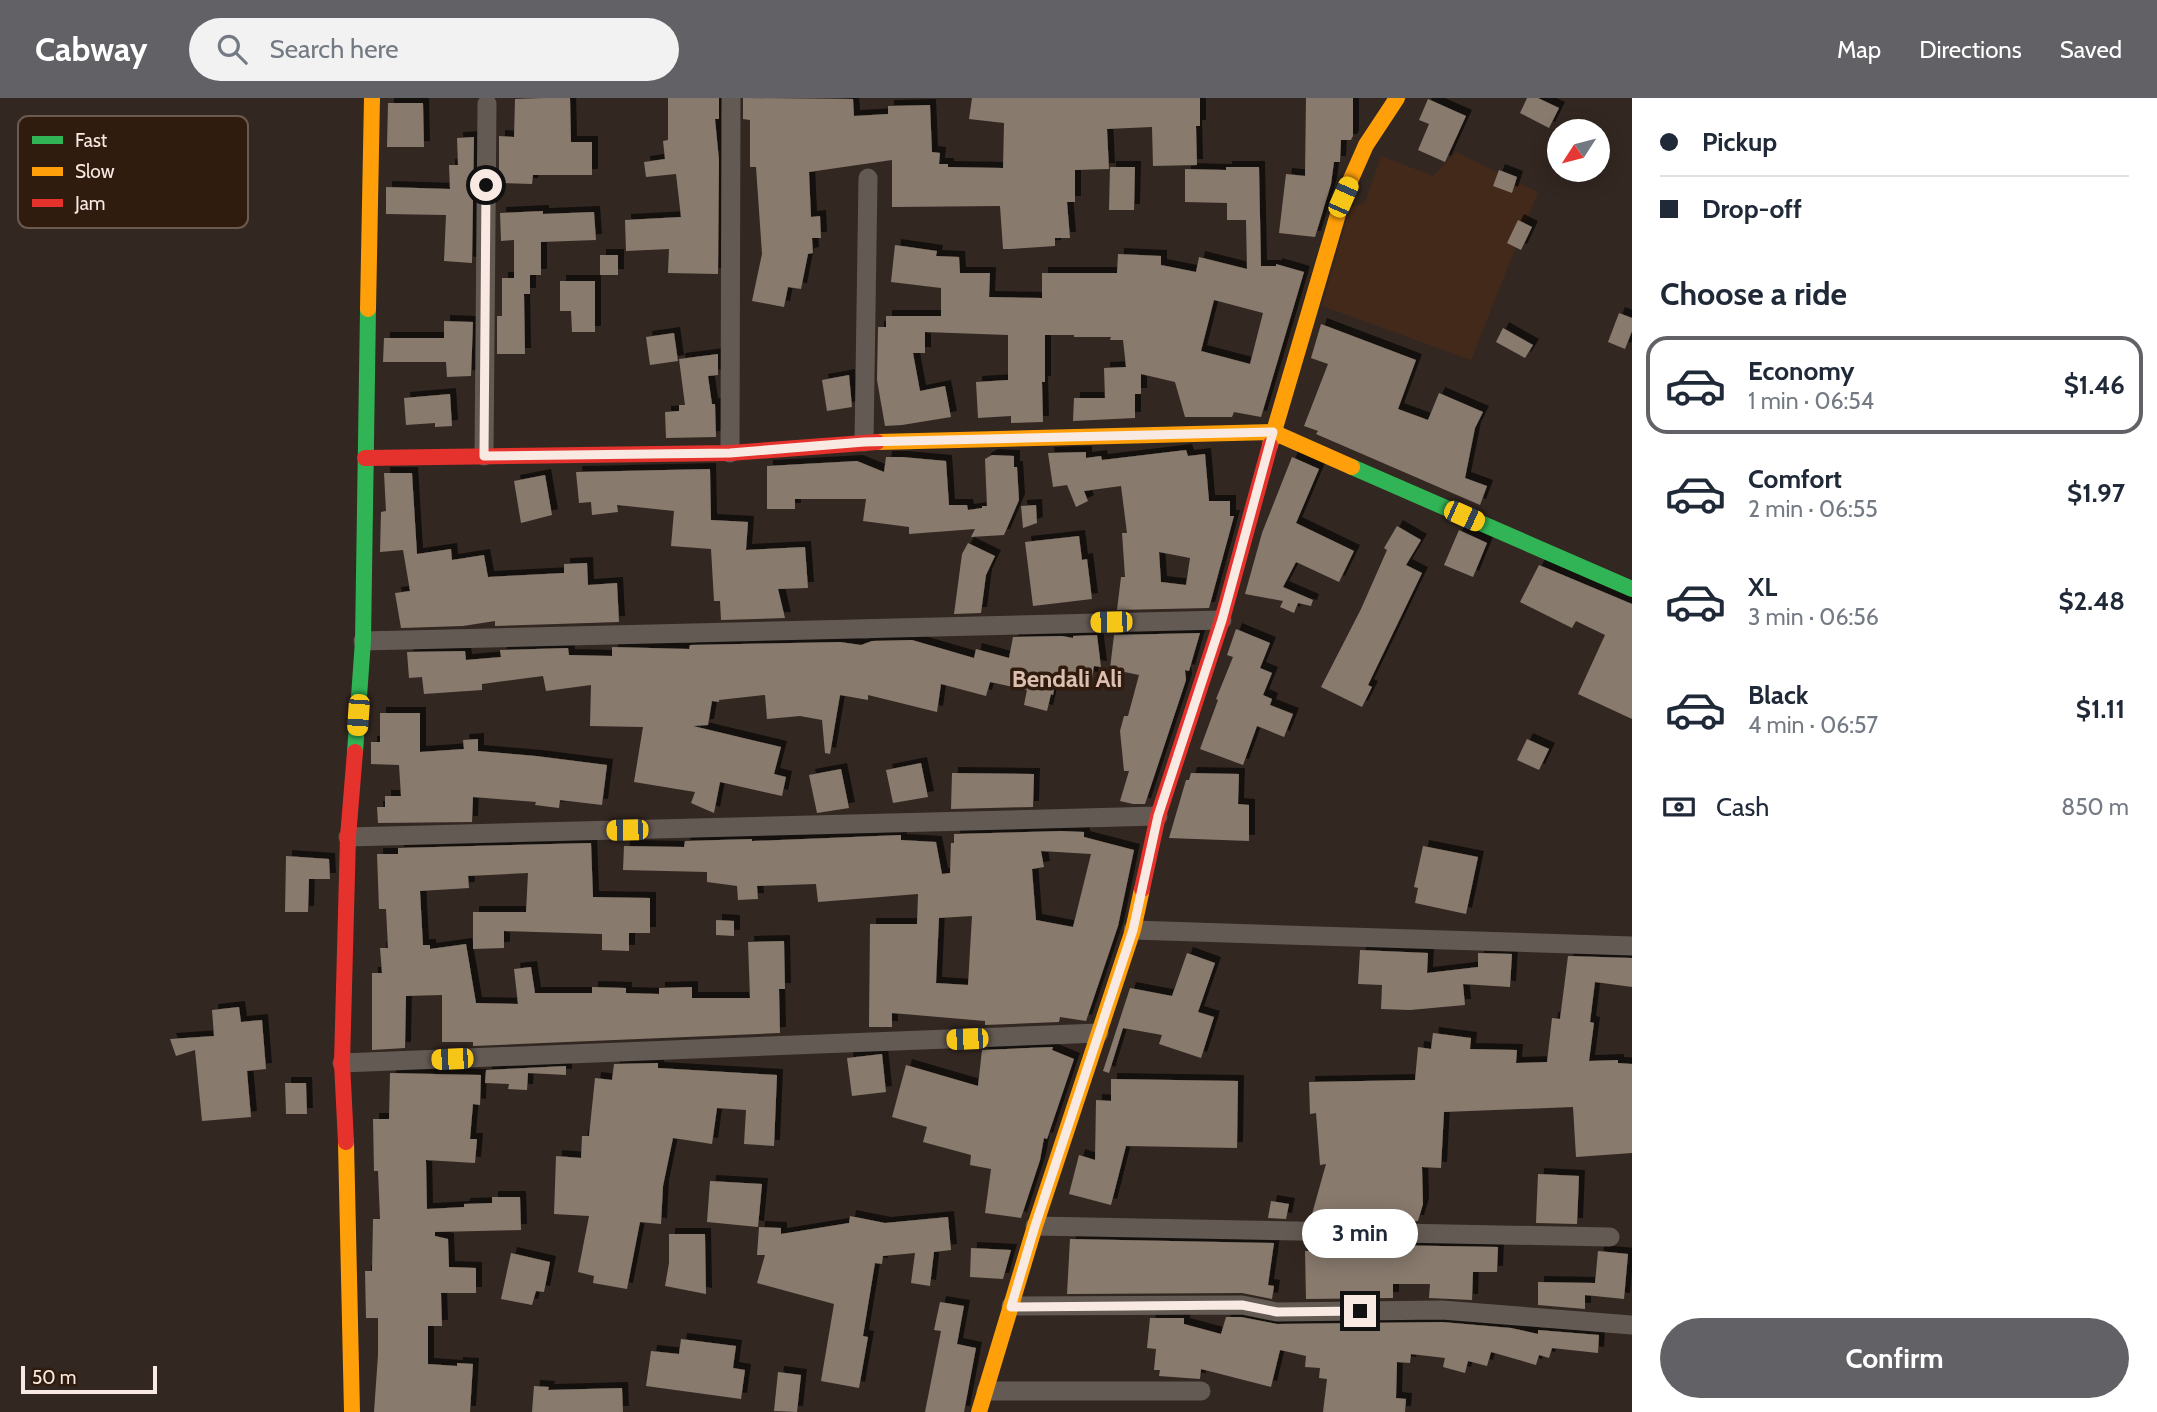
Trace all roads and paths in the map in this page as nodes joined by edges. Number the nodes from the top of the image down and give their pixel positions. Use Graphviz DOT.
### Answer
graph roads {
  1 [pos="372,98"];
  2 [pos="731,98"];
  3 [pos="1397,98"];
  4 [pos="487,104"];
  5 [pos="867,178"];
  6 [pos="1273,432"];
  7 [pos="864,442"];
  8 [pos="730,453"];
  9 [pos="484,456"];
  10 [pos="365,458"];
  11 [pos="1632,589"];
  12 [pos="1222,620"];
  13 [pos="363,641"];
  14 [pos="1158,816"];
  15 [pos="348,837"];
  16 [pos="1133,930"];
  17 [pos="1632,946"];
  18 [pos="1100,1033"];
  19 [pos="342,1063"];
  20 [pos="1035,1226"];
  21 [pos="1610,1237"];
  22 [pos="1011,1307"];
  23 [pos="1632,1325"];
  24 [pos="986,1391"];
  25 [pos="1201,1391"];
  26 [pos="352,1412"];
  27 [pos="979,1412"];
  1 -- 10 [label="street"];
  2 -- 8 [label="street"];
  3 -- 6 [label="street"];
  4 -- 9 [label="street"];
  5 -- 7 [label="street"];
  6 -- 7 [label="street"];
  6 -- 11 [label="street"];
  6 -- 12 [label="street"];
  7 -- 8 [label="street"];
  8 -- 9 [label="street"];
  9 -- 10 [label="street"];
  10 -- 13 [label="street"];
  12 -- 13 [label="street"];
  12 -- 14 [label="street"];
  13 -- 15 [label="street"];
  14 -- 15 [label="street"];
  14 -- 16 [label="street"];
  15 -- 19 [label="street"];
  16 -- 17 [label="street"];
  16 -- 18 [label="street"];
  18 -- 19 [label="street"];
  18 -- 20 [label="street"];
  19 -- 26 [label="street"];
  20 -- 21 [label="street"];
  20 -- 22 [label="street"];
  22 -- 23 [label="street"];
  22 -- 24 [label="street"];
  24 -- 25 [label="street"];
  24 -- 27 [label="street"];
}
